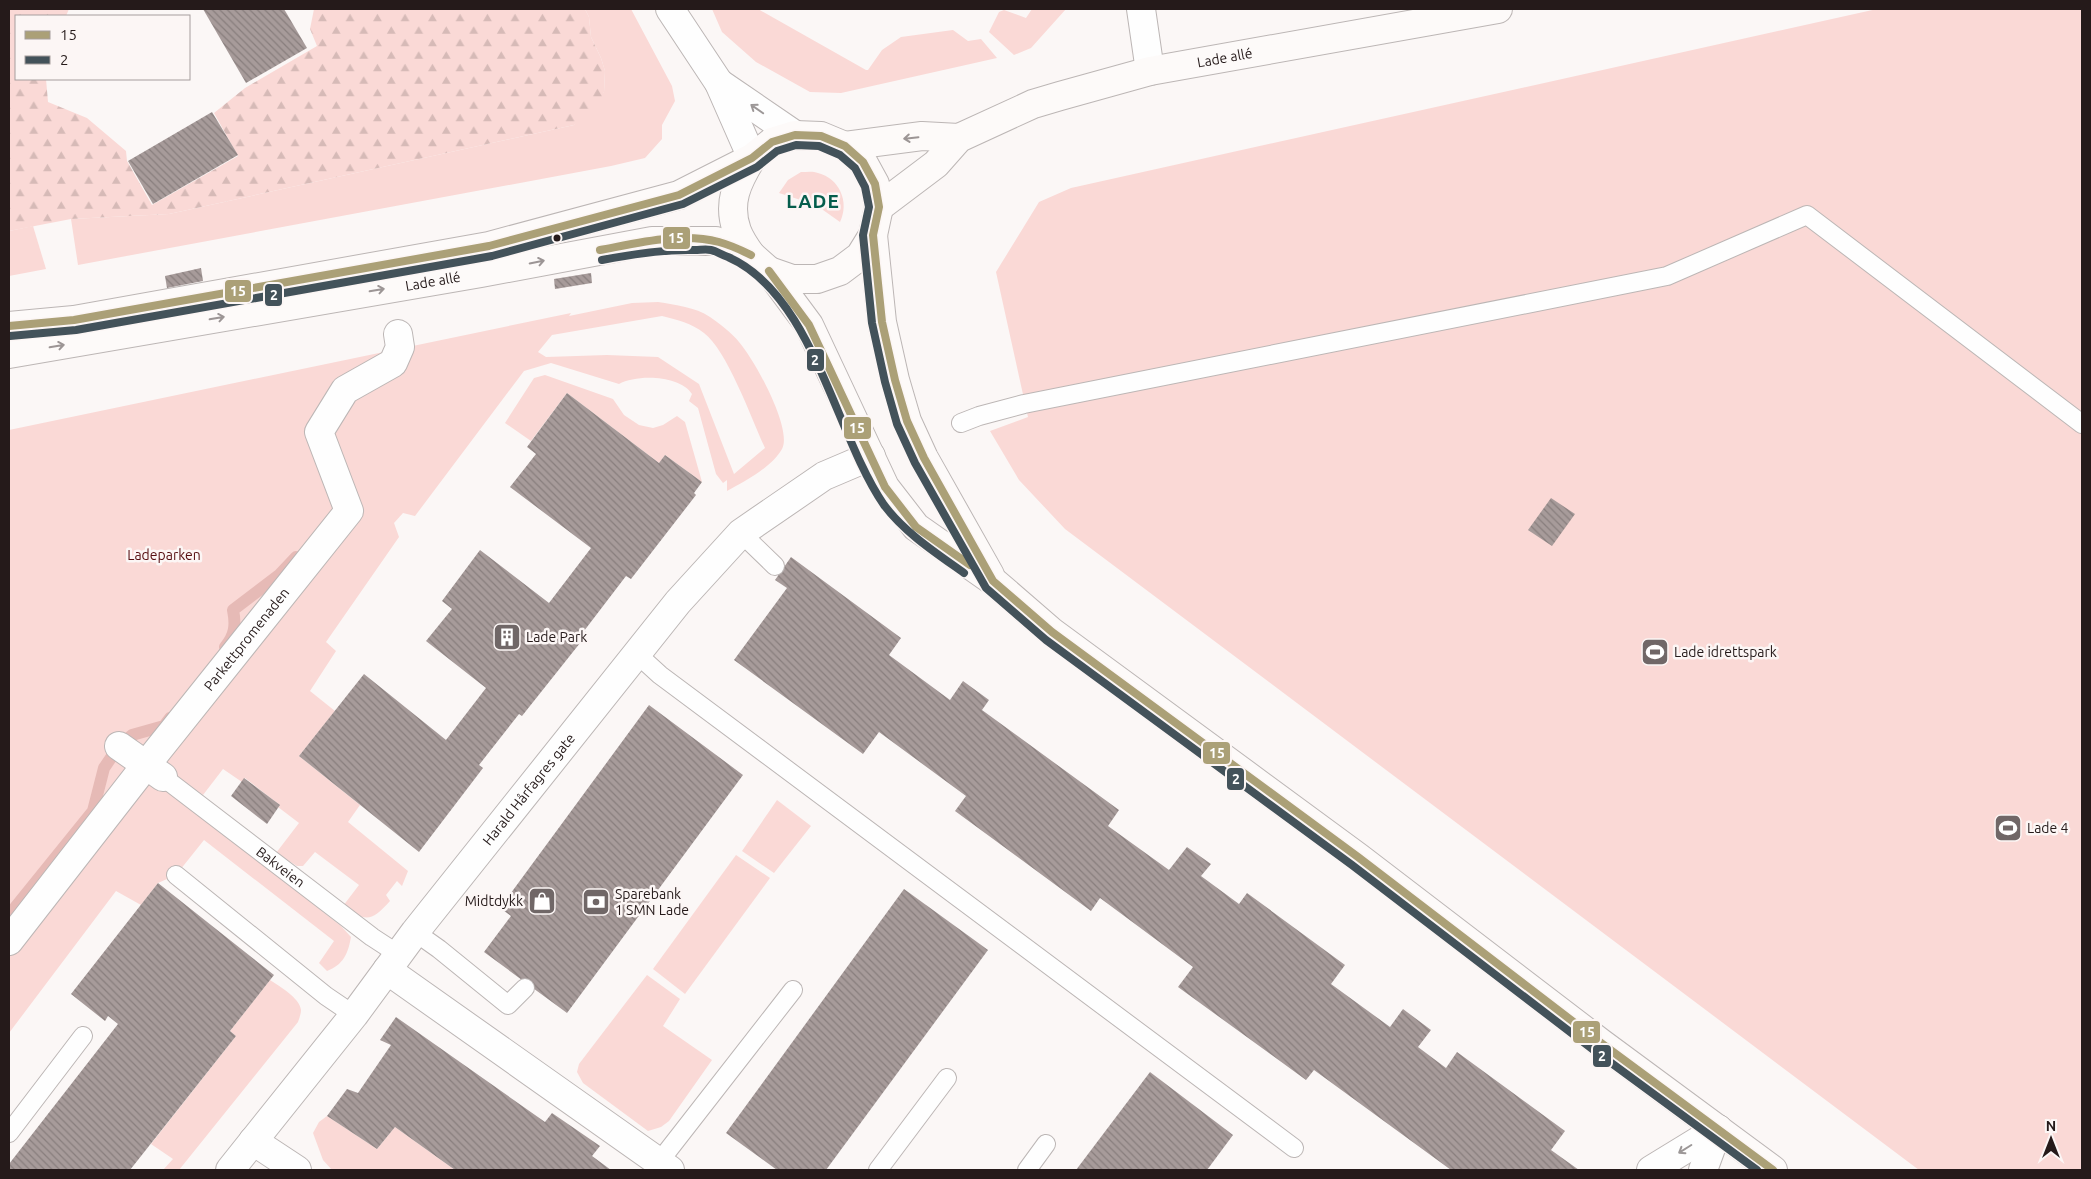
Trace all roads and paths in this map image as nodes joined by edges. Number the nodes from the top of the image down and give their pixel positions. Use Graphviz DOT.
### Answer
graph roads {
  1 [pos="670,9"];
  2 [pos="1141,9"];
  3 [pos="1498,9"];
  4 [pos="1150,71"];
  5 [pos="720,83"];
  6 [pos="795,135"];
  7 [pos="959,138"];
  8 [pos="845,146"];
  9 [pos="752,158"];
  10 [pos="879,208"];
  11 [pos="873,235"];
  12 [pos="760,263"];
  13 [pos="9,326"];
  14 [pos="398,334"];
  15 [pos="9,354"];
  16 [pos="961,423"];
  17 [pos="2082,424"];
  18 [pos="871,456"];
  19 [pos="741,533"];
  20 [pos="775,566"];
  21 [pos="993,581"];
  22 [pos="637,654"];
  23 [pos="119,746"];
  24 [pos="154,771"];
  25 [pos="176,875"];
  26 [pos="414,932"];
  27 [pos="9,941"];
  28 [pos="392,962"];
  29 [pos="525,988"];
  30 [pos="793,990"];
  31 [pos="354,1015"];
  32 [pos="83,1036"];
  33 [pos="947,1078"];
  34 [pos="1718,1128"];
  35 [pos="9,1133"];
  36 [pos="253,1141"];
  37 [pos="1046,1144"];
  38 [pos="1294,1148"];
  39 [pos="664,1166"];
  40 [pos="230,1170"];
  41 [pos="297,1170"];
  42 [pos="878,1170"];
  43 [pos="1027,1170"];
  44 [pos="1651,1170"];
  45 [pos="1703,1170"];
  46 [pos="1773,1170"];
  1 -- 5 [label="street"];
  2 -- 4 [label="street"];
  3 -- 4 [label="main road, Lade allé"];
  4 -- 7 [label="main road, Lade allé"];
  6 -- 5 [label="street, one-way"];
  5 -- 9 [label="street"];
  6 -- 8 [label="main road, Lade allé"];
  6 -- 9 [label="main road, Lade allé"];
  7 -- 8 [label="main road, Lade allé, one-way"];
  7 -- 10 [label="main road, Lade allé"];
  8 -- 10 [label="main road, Lade allé"];
  9 -- 12 [label="main road, Lade allé"];
  9 -- 13 [label="main road, Lade allé"];
  10 -- 11 [label="main road, Lade allé"];
  11 -- 12 [label="main road, Lade allé"];
  11 -- 21 [label="main road"];
  15 -- 12 [label="main road, Lade allé, one-way"];
  12 -- 18 [label="main road"];
  14 -- 24 [label="street, Parkettpromenaden"];
  16 -- 17 [label="lane"];
  18 -- 19 [label="street, Harald Hårfagres gate"];
  18 -- 21 [label="main road"];
  19 -- 20 [label="lane"];
  19 -- 22 [label="street, Harald Hårfagres gate"];
  21 -- 34 [label="main road"];
  22 -- 26 [label="street, Harald Hårfagres gate"];
  22 -- 38 [label="lane"];
  23 -- 24 [label="street"];
  24 -- 27 [label="street, Parkettpromenaden"];
  24 -- 28 [label="lane, Bakveien"];
  25 -- 31 [label="lane"];
  26 -- 28 [label="street, Harald Hårfagres gate"];
  26 -- 29 [label="lane"];
  28 -- 31 [label="street, Harald Hårfagres gate"];
  28 -- 39 [label="street"];
  30 -- 39 [label="lane"];
  31 -- 36 [label="street, Harald Hårfagres gate"];
  32 -- 35 [label="lane"];
  33 -- 42 [label="lane"];
  34 -- 44 [label="street, one-way"];
  34 -- 45 [label="street"];
  34 -- 46 [label="main road"];
  36 -- 40 [label="street, Harald Hårfagres gate"];
  36 -- 41 [label="street"];
  37 -- 43 [label="lane"];
}
